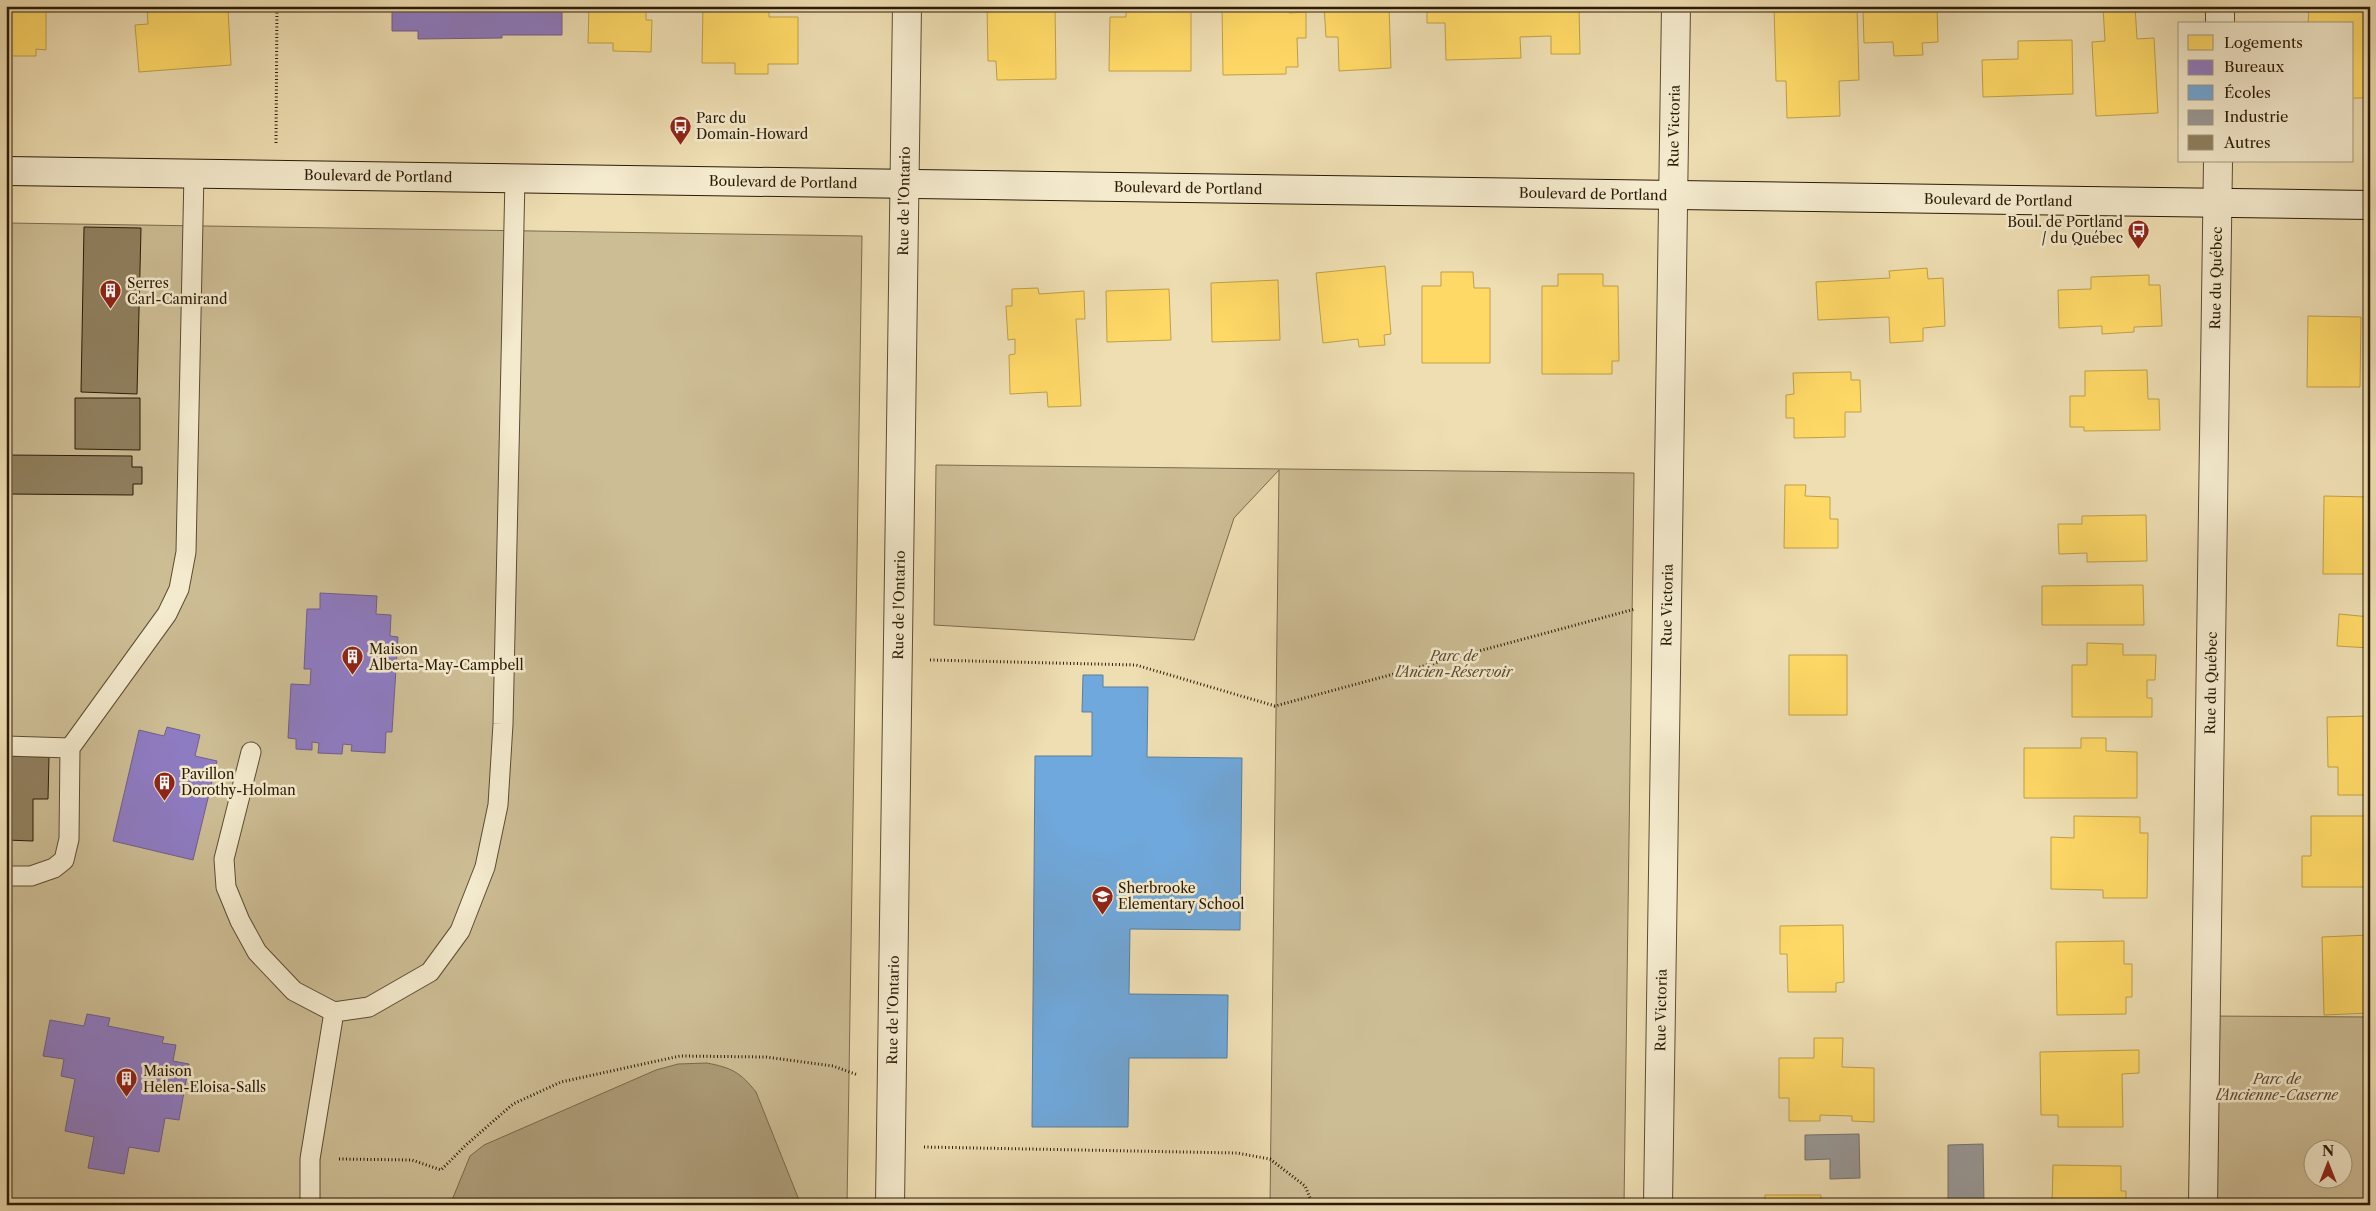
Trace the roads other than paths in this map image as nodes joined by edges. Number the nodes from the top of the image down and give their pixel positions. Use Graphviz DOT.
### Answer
graph roads {
  1 [pos="907,6"];
  2 [pos="1676,6"];
  3 [pos="2220,6"];
  4 [pos="2220,22"];
  5 [pos="2218,162"];
  6 [pos="6,171"];
  7 [pos="194,173"];
  8 [pos="515,178"];
  9 [pos="905,184"];
  10 [pos="1673,195"];
  11 [pos="2218,203"];
  12 [pos="2370,205"];
  13 [pos="6,746"];
  14 [pos="70,748"];
  15 [pos="251,752"];
  16 [pos="6,876"];
  17 [pos="334,1012"];
  18 [pos="310,1205"];
  19 [pos="890,1205"];
  20 [pos="1658,1205"];
  21 [pos="2203,1205"];
  1 -- 9 [label="street, Rue de l'Ontario"];
  2 -- 10 [label="street, Rue Victoria"];
  3 -- 4 [label="street"];
  5 -- 11 [label="street, Rue du Québec"];
  6 -- 7 [label="street, Boulevard de Portland"];
  7 -- 8 [label="street, Boulevard de Portland"];
  7 -- 14 [label="lane"];
  8 -- 9 [label="street, Boulevard de Portland"];
  8 -- 17 [label="lane"];
  9 -- 10 [label="street, Boulevard de Portland"];
  9 -- 19 [label="street, Rue de l'Ontario"];
  10 -- 11 [label="street, Boulevard de Portland"];
  10 -- 20 [label="street, Rue Victoria"];
  11 -- 12 [label="street, Boulevard de Portland"];
  11 -- 21 [label="street, Rue du Québec"];
  13 -- 14 [label="lane"];
  14 -- 16 [label="lane"];
  15 -- 17 [label="lane"];
  17 -- 18 [label="lane"];
}
